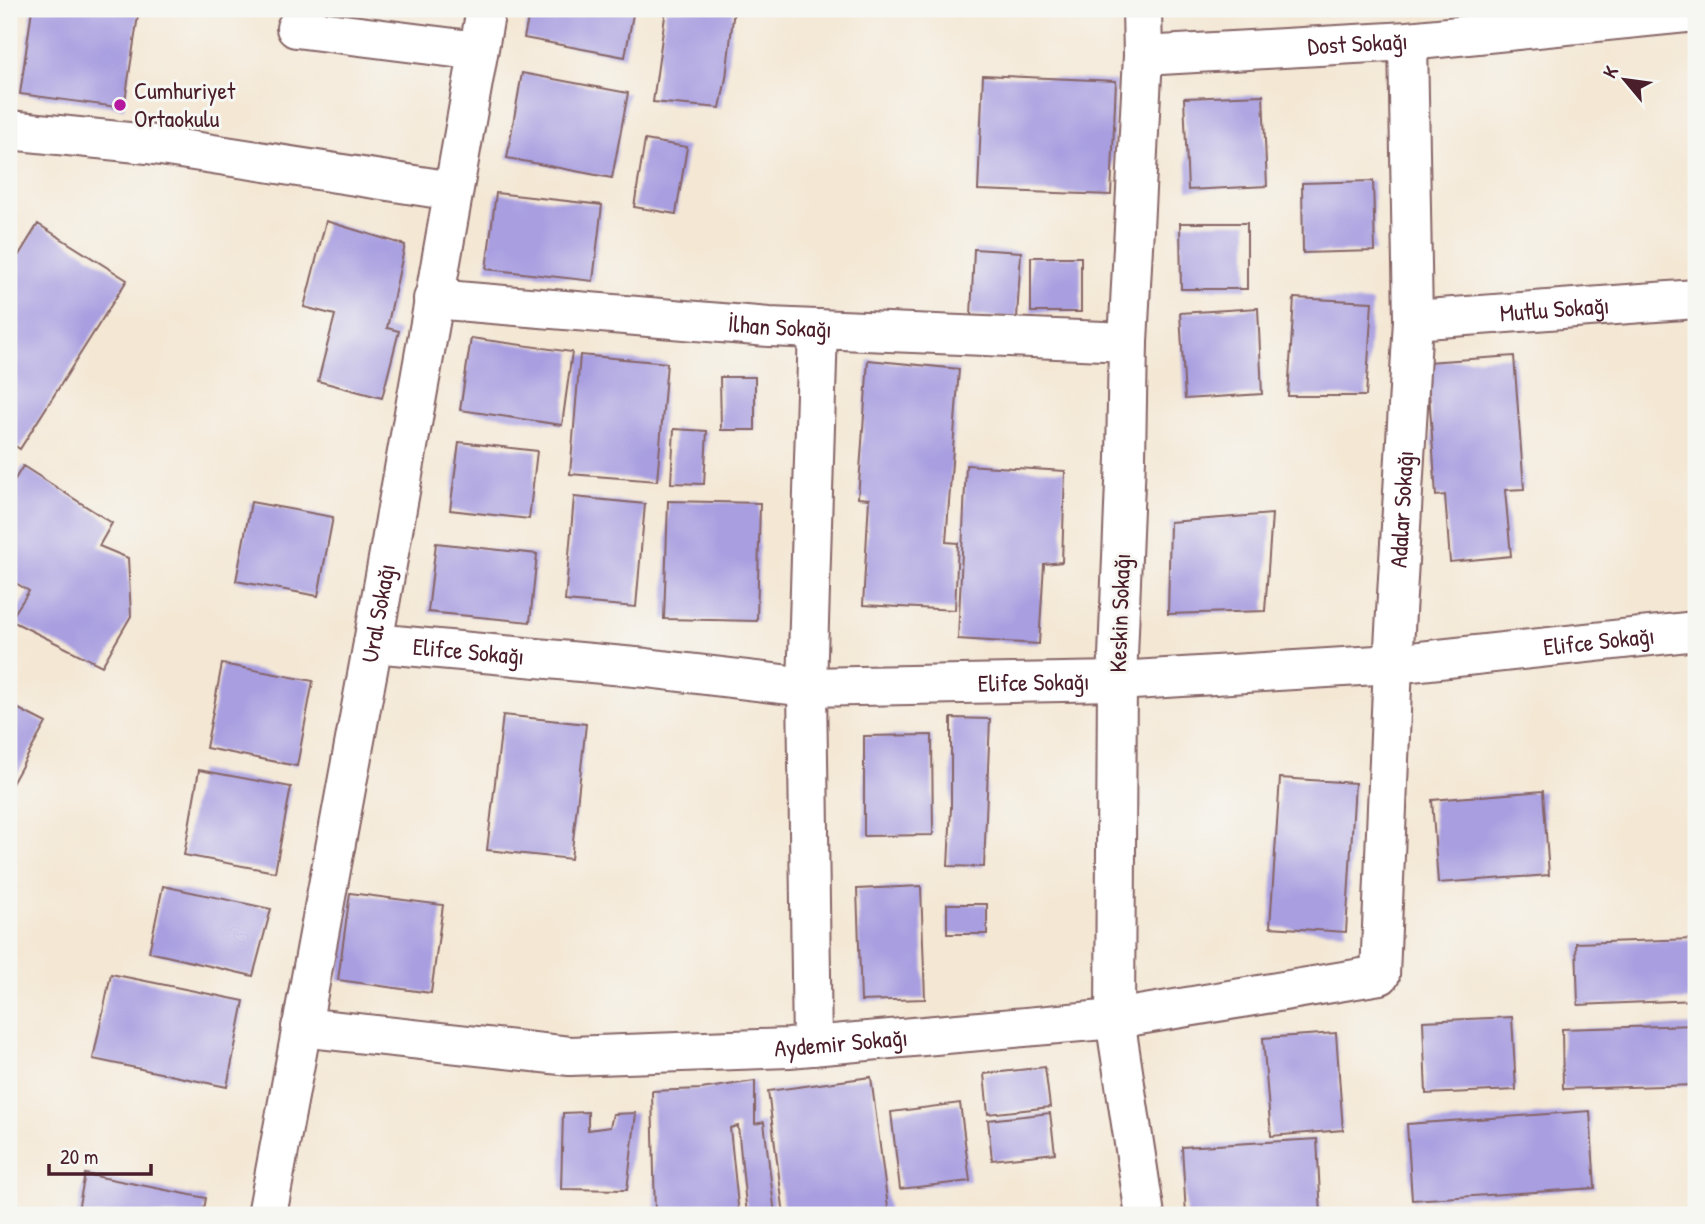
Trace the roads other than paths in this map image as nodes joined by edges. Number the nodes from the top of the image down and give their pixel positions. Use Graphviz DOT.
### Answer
graph roads {
  1 [pos="486,9"];
  2 [pos="1142,9"];
  3 [pos="1696,12"];
  4 [pos="296,28"];
  5 [pos="1408,41"];
  6 [pos="478,51"];
  7 [pos="1143,56"];
  8 [pos="9,130"];
  9 [pos="453,191"];
  10 [pos="433,299"];
  11 [pos="1696,299"];
  12 [pos="1413,320"];
  13 [pos="818,329"];
  14 [pos="1128,342"];
  15 [pos="1696,631"];
  16 [pos="373,643"];
  17 [pos="1393,664"];
  18 [pos="1117,681"];
  19 [pos="807,687"];
  20 [pos="1380,975"];
  21 [pos="1115,1018"];
  22 [pos="301,1027"];
  23 [pos="812,1046"];
  24 [pos="267,1215"];
  25 [pos="1145,1215"];
  1 -- 6 [label="street, Ural Sokağı"];
  2 -- 7 [label="street, Keskin Sokağı"];
  3 -- 5 [label="street, Dost Sokağı"];
  4 -- 6 [label="street"];
  5 -- 7 [label="street, Dost Sokağı"];
  5 -- 12 [label="street, Adalar Sokağı"];
  6 -- 9 [label="street, Ural Sokağı"];
  7 -- 14 [label="street, Keskin Sokağı"];
  8 -- 9 [label="street"];
  9 -- 10 [label="street, Ural Sokağı"];
  10 -- 13 [label="street, İlhan Sokağı"];
  10 -- 16 [label="street, Ural Sokağı"];
  11 -- 12 [label="street, Mutlu Sokağı"];
  12 -- 17 [label="street, Adalar Sokağı"];
  13 -- 14 [label="street, İlhan Sokağı"];
  13 -- 19 [label="street"];
  14 -- 18 [label="street, Keskin Sokağı"];
  15 -- 17 [label="street, Elifce Sokağı"];
  16 -- 19 [label="street, Elifce Sokağı"];
  16 -- 22 [label="street, Ural Sokağı"];
  17 -- 18 [label="street, Elifce Sokağı"];
  17 -- 20 [label="street, Adalar Sokağı"];
  18 -- 19 [label="street, Elifce Sokağı"];
  18 -- 21 [label="street, Keskin Sokağı"];
  19 -- 23 [label="street"];
  20 -- 21 [label="street, Aydemir Sokağı"];
  21 -- 23 [label="street, Aydemir Sokağı"];
  21 -- 25 [label="street, Keskin Sokağı"];
  22 -- 23 [label="street, Aydemir Sokağı"];
  22 -- 24 [label="street, Ural Sokağı"];
}
